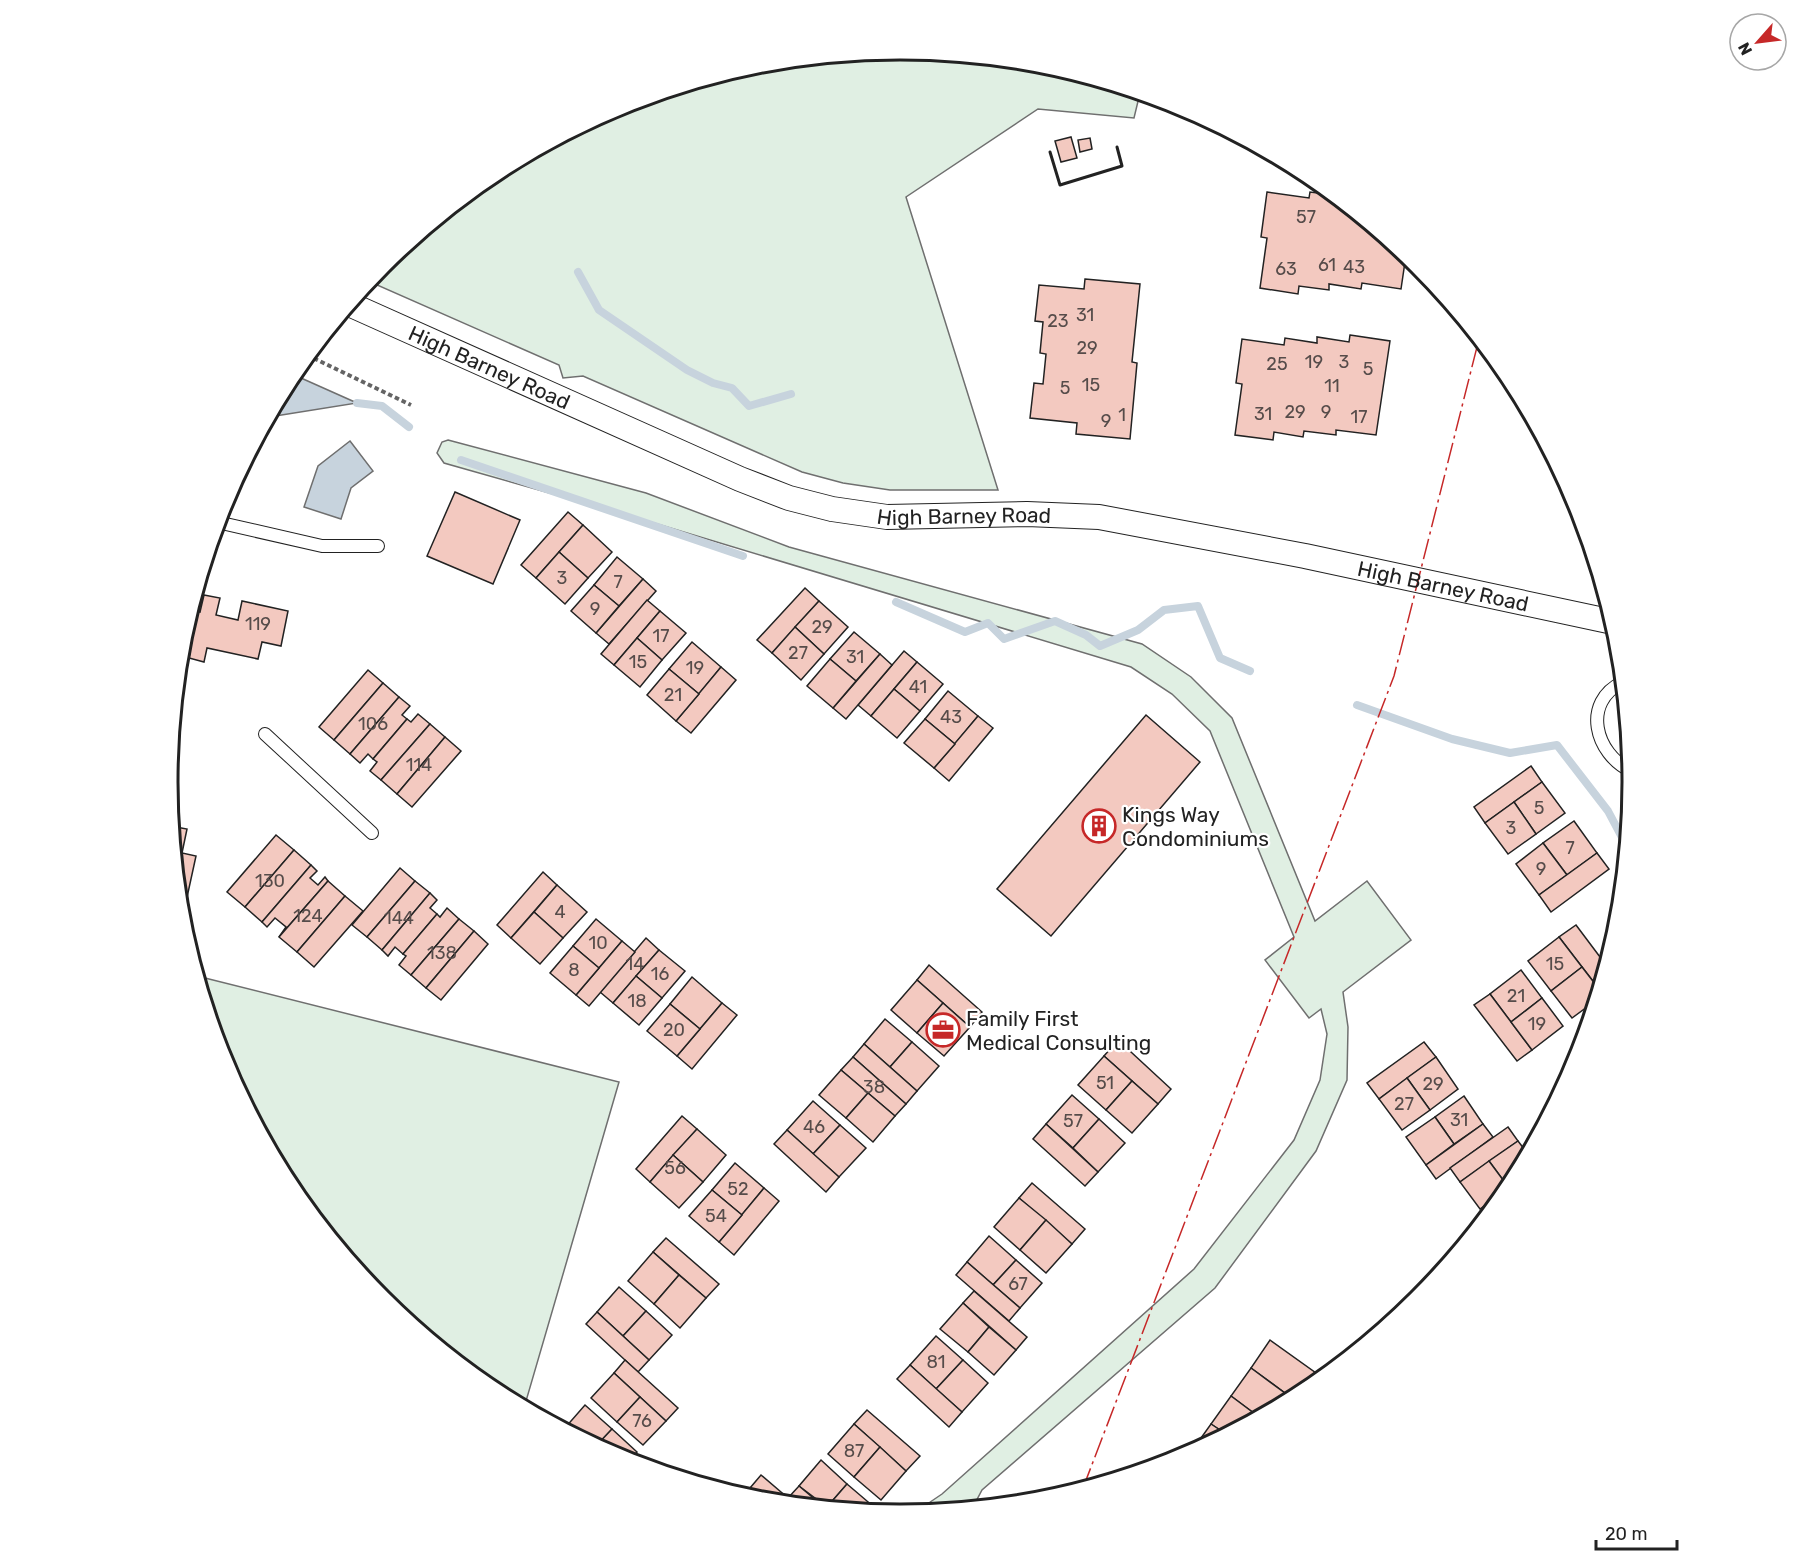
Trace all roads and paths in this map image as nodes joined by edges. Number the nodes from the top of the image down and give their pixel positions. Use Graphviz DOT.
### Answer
graph roads {
  1 [pos="356,307"];
  2 [pos="315,359"];
  3 [pos="411,405"];
  4 [pos="226,524"];
  5 [pos="378,546"];
  6 [pos="1603,620"];
  7 [pos="1616,686"];
  8 [pos="265,734"];
  9 [pos="1621,764"];
  10 [pos="372,833"];
  1 -- 6 [label="street, High Barney Road"];
  2 -- 3 [label="path"];
  4 -- 5 [label="lane"];
  7 -- 9 [label="lane"];
  8 -- 10 [label="lane"];
}
